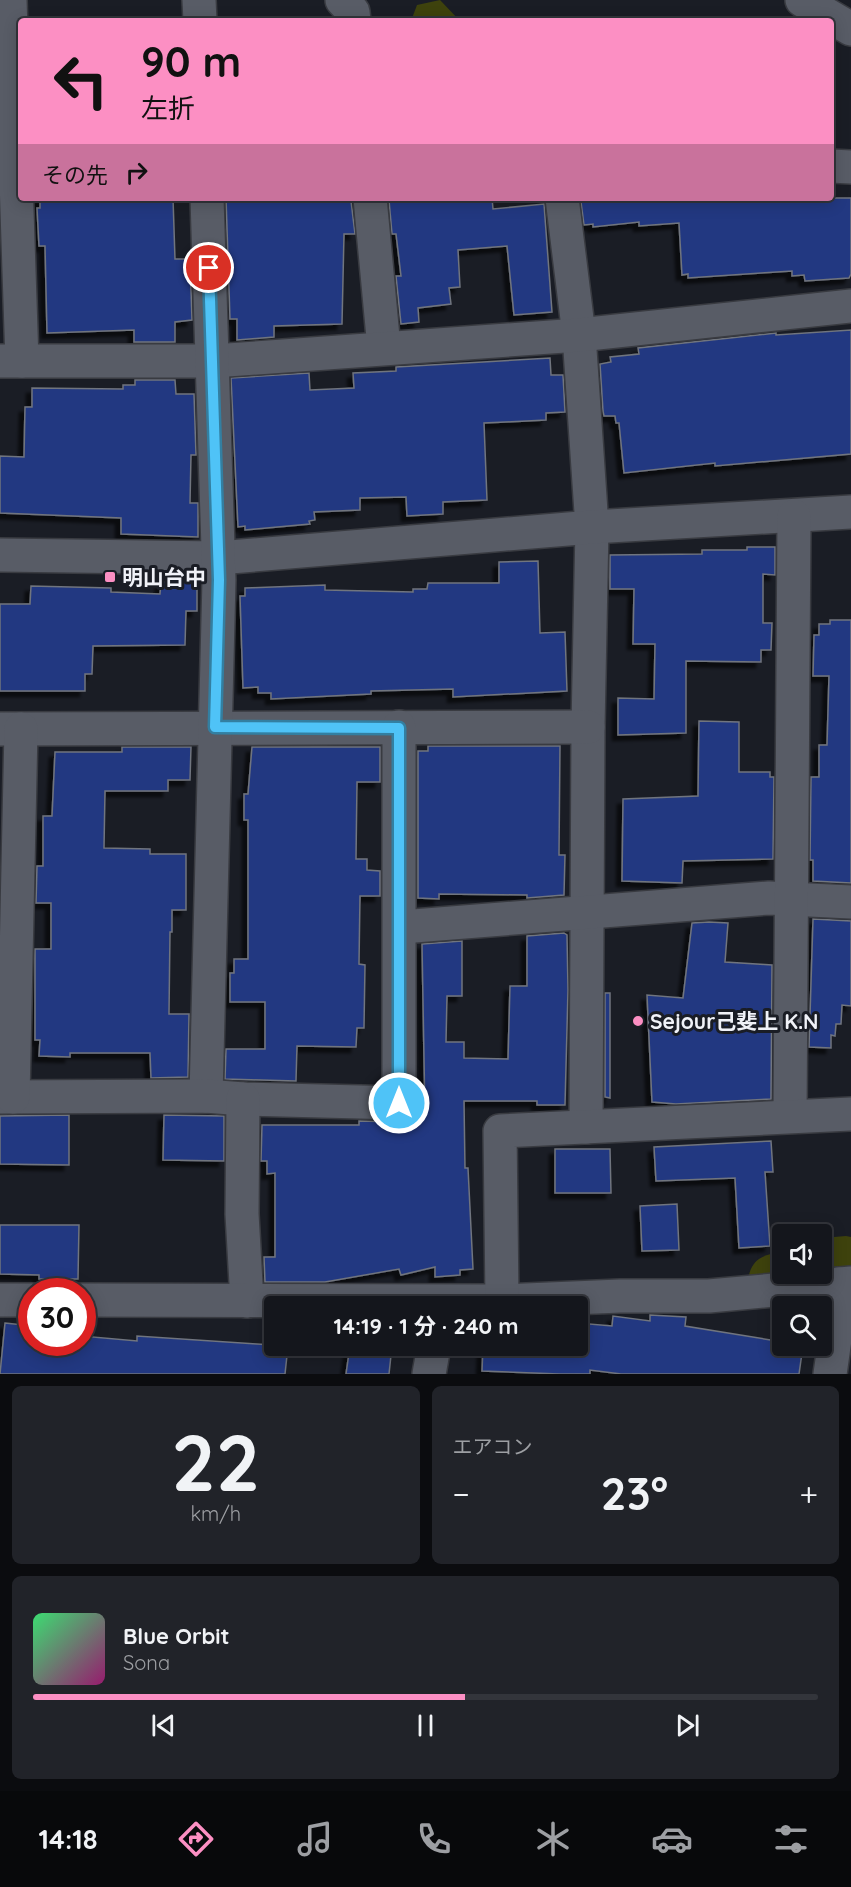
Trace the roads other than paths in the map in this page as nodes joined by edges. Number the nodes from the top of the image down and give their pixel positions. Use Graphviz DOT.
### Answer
graph roads {
  1 [pos="10,0"];
  2 [pos="200,0"];
  3 [pos="342,0"];
  4 [pos="802,0"];
  5 [pos="200,18"];
  6 [pos="354,18"];
  7 [pos="832,18"];
  8 [pos="834,19"];
  9 [pos="851,29"];
  10 [pos="834,166"];
  11 [pos="851,167"];
  12 [pos="207,201"];
  13 [pos="370,201"];
  14 [pos="562,201"];
  15 [pos="851,306"];
  16 [pos="579,335"];
  17 [pos="384,348"];
  18 [pos="11,361"];
  19 [pos="213,361"];
  20 [pos="851,512"];
  21 [pos="794,516"];
  22 [pos="592,527"];
  23 [pos="0,555"];
  24 [pos="218,558"];
  25 [pos="215,727"];
  26 [pos="588,727"];
  27 [pos="399,728"];
  28 [pos="10,729"];
  29 [pos="792,899"];
  30 [pos="851,902"];
  31 [pos="589,911"];
  32 [pos="401,927"];
  33 [pos="206,1096"];
  34 [pos="7,1097"];
  35 [pos="243,1099"];
  36 [pos="851,1114"];
  37 [pos="790,1116"];
  38 [pos="586,1127"];
  39 [pos="845,1283"];
  40 [pos="502,1296"];
  41 [pos="588,1297"];
  42 [pos="0,1300"];
  43 [pos="18,1300"];
  44 [pos="96,1300"];
  45 [pos="247,1301"];
  46 [pos="264,1301"];
  47 [pos="432,1356"];
  48 [pos="429,1374"];
  49 [pos="830,1374"];
  1 -- 18 [label="street"];
  2 -- 5 [label="street"];
  3 -- 6 [label="street"];
  4 -- 7 [label="street"];
  8 -- 9 [label="street"];
  10 -- 11 [label="street"];
  12 -- 19 [label="street"];
  13 -- 17 [label="street"];
  14 -- 16 [label="street"];
  15 -- 16 [label="street"];
  16 -- 17 [label="street"];
  16 -- 22 [label="street"];
  17 -- 19 [label="street"];
  18 -- 19 [label="street"];
  19 -- 24 [label="street"];
  20 -- 21 [label="street"];
  21 -- 22 [label="street"];
  21 -- 29 [label="street"];
  22 -- 24 [label="street"];
  22 -- 26 [label="street"];
  23 -- 24 [label="street"];
  24 -- 25 [label="street"];
  25 -- 27 [label="street"];
  25 -- 28 [label="street"];
  25 -- 33 [label="street"];
  26 -- 27 [label="street"];
  26 -- 31 [label="street"];
  27 -- 32 [label="street"];
  28 -- 34 [label="street"];
  29 -- 30 [label="street"];
  29 -- 31 [label="street"];
  29 -- 37 [label="street"];
  31 -- 32 [label="street"];
  31 -- 38 [label="street"];
  32 -- 35 [label="street"];
  33 -- 34 [label="street"];
  33 -- 35 [label="street"];
  35 -- 45 [label="street"];
  36 -- 37 [label="street"];
  37 -- 38 [label="street"];
  38 -- 40 [label="street"];
  39 -- 41 [label="street"];
  39 -- 49 [label="street"];
  42 -- 43 [label="street"];
  44 -- 45 [label="street"];
  45 -- 46 [label="street"];
  47 -- 48 [label="street"];
}
